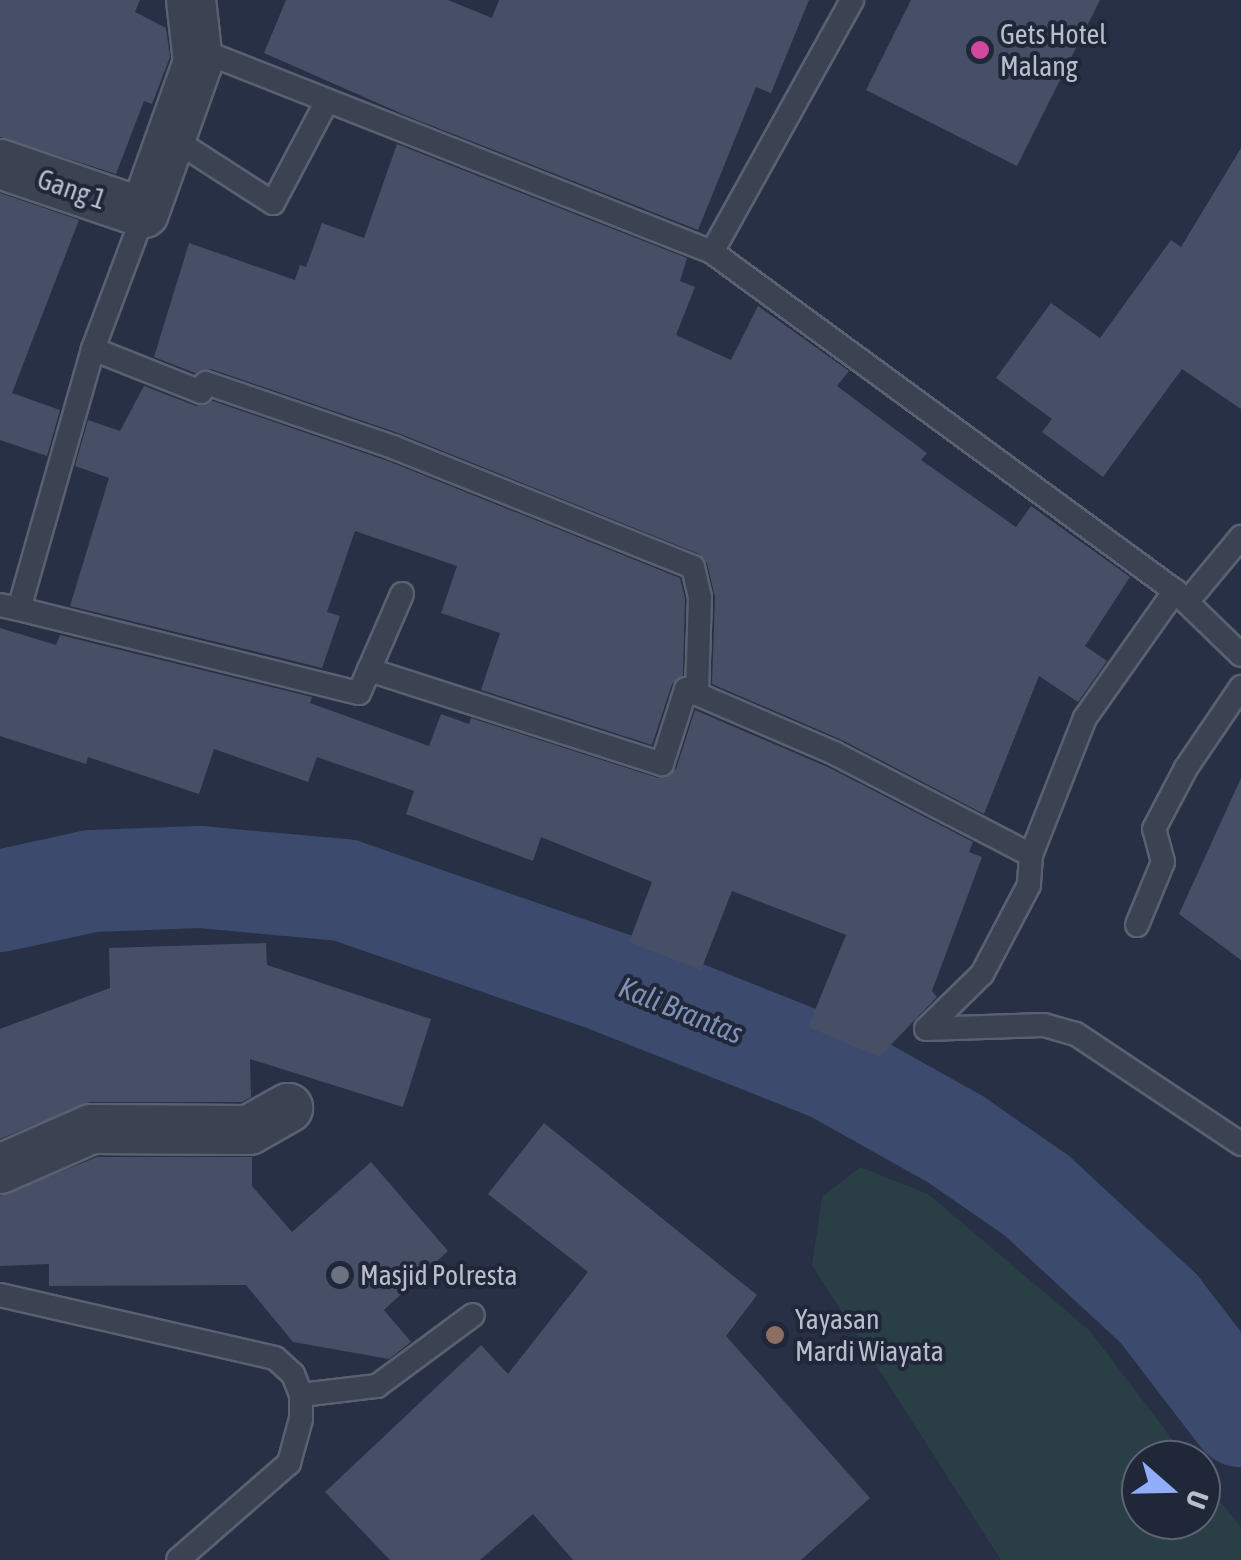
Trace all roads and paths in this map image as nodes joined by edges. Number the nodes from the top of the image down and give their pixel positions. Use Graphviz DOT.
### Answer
graph roads {
  1 [pos="191,0"];
  2 [pos="852,0"];
  3 [pos="197,48"];
  4 [pos="328,101"];
  5 [pos="172,138"];
  6 [pos="0,164"];
  7 [pos="144,213"];
  8 [pos="712,252"];
  9 [pos="93,348"];
  10 [pos="1241,538"];
  11 [pos="402,594"];
  12 [pos="1181,597"];
  13 [pos="9,607"];
  14 [pos="1241,655"];
  15 [pos="368,670"];
  16 [pos="1241,687"];
  17 [pos="697,694"];
  18 [pos="1030,855"];
  19 [pos="1137,925"];
  20 [pos="288,1108"];
  21 [pos="1240,1144"];
  22 [pos="0,1169"];
  23 [pos="0,1295"];
  24 [pos="472,1315"];
  25 [pos="302,1395"];
  26 [pos="178,1560"];
  1 -- 3 [label="street"];
  2 -- 8 [label="lane"];
  3 -- 4 [label="lane"];
  3 -- 5 [label="street"];
  4 -- 5 [label="lane"];
  4 -- 8 [label="lane"];
  5 -- 7 [label="street"];
  6 -- 7 [label="street, Gang 1"];
  7 -- 9 [label="lane"];
  8 -- 12 [label="lane"];
  9 -- 13 [label="lane"];
  9 -- 17 [label="lane"];
  10 -- 12 [label="lane"];
  11 -- 15 [label="lane"];
  12 -- 14 [label="lane"];
  12 -- 18 [label="lane"];
  13 -- 15 [label="lane"];
  15 -- 17 [label="lane"];
  16 -- 19 [label="lane"];
  17 -- 18 [label="lane"];
  18 -- 21 [label="lane"];
  20 -- 22 [label="street"];
  23 -- 25 [label="lane"];
  24 -- 25 [label="lane"];
  25 -- 26 [label="lane"];
}
